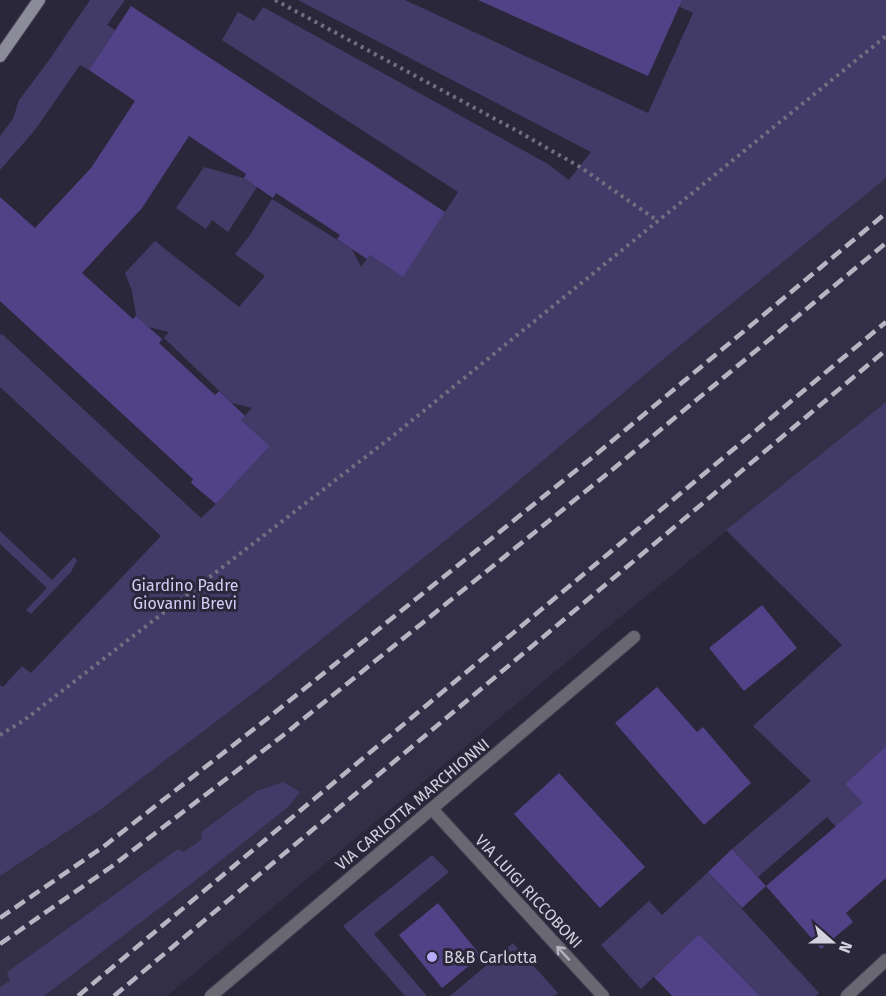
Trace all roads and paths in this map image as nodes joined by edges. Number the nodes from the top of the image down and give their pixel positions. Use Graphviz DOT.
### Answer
graph roads {
  1 [pos="39,0"];
  2 [pos="275,0"];
  3 [pos="886,36"];
  4 [pos="0,56"];
  5 [pos="658,221"];
  6 [pos="634,637"];
  7 [pos="0,735"];
  8 [pos="432,809"];
  9 [pos="886,960"];
  10 [pos="211,996"];
  11 [pos="603,996"];
  12 [pos="847,996"];
  1 -- 4 [label="street"];
  2 -- 5 [label="path"];
  3 -- 5 [label="path"];
  5 -- 7 [label="path"];
  6 -- 8 [label="street, VIA CARLOTTA MARCHIONNI"];
  8 -- 10 [label="street, VIA CARLOTTA MARCHIONNI"];
  11 -- 8 [label="street, VIA LUIGI RICCOBONI, one-way"];
  9 -- 12 [label="street"];
}
